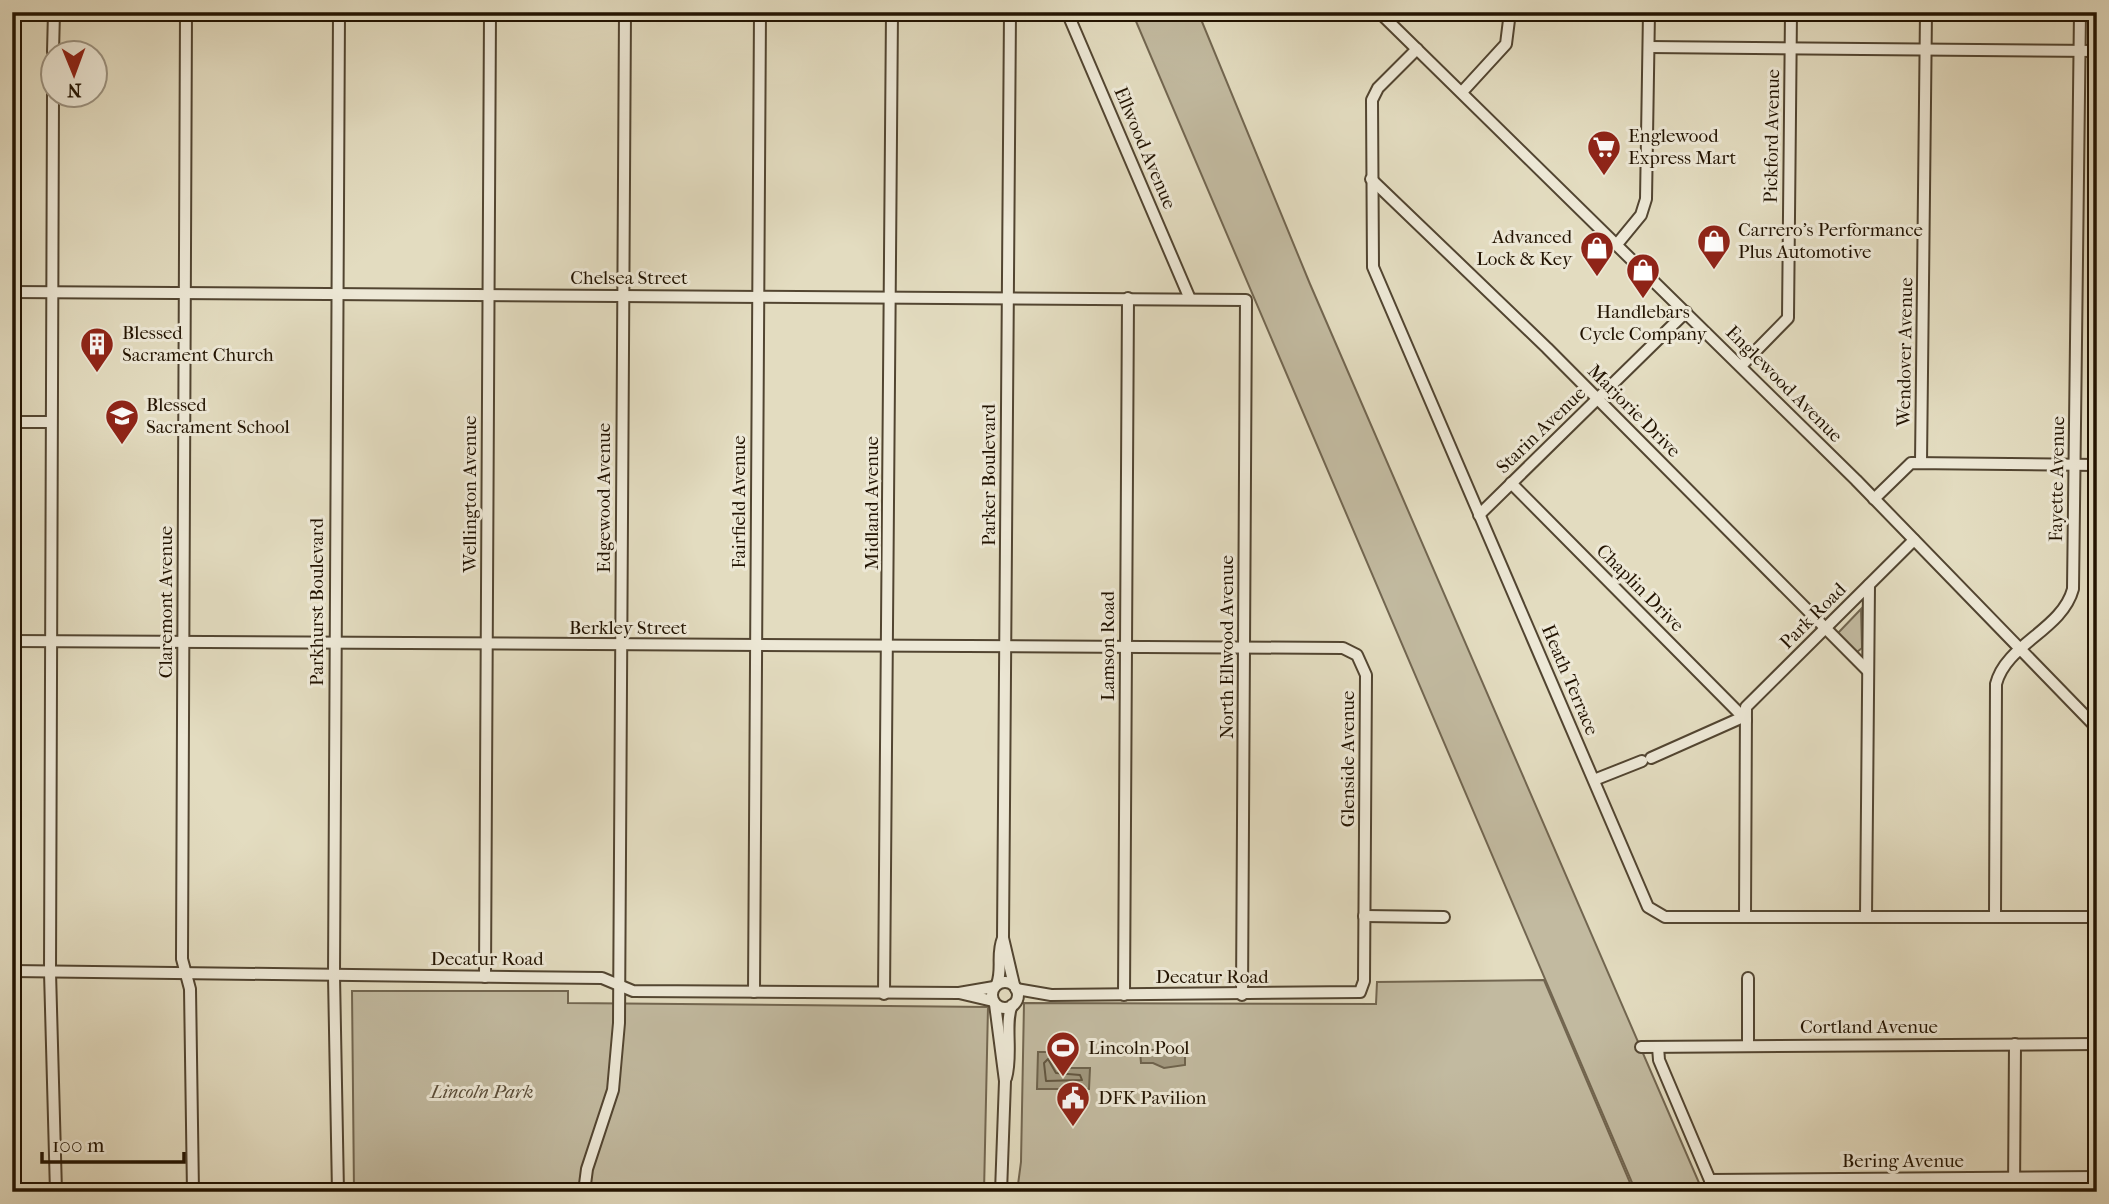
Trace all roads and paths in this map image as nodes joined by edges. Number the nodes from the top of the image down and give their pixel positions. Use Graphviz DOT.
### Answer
graph roads {
  1 [pos="54,12"];
  2 [pos="186,12"];
  3 [pos="339,12"];
  4 [pos="490,12"];
  5 [pos="625,12"];
  6 [pos="760,12"];
  7 [pos="892,12"];
  8 [pos="1010,12"];
  9 [pos="1067,12"];
  10 [pos="1379,12"];
  11 [pos="1510,12"];
  12 [pos="1649,12"];
  13 [pos="1791,12"];
  14 [pos="1926,12"];
  15 [pos="2080,12"];
  16 [pos="53,38"];
  17 [pos="1649,47"];
  18 [pos="1791,48"];
  19 [pos="1926,49"];
  20 [pos="1417,50"];
  21 [pos="2080,51"];
  22 [pos="2097,51"];
  23 [pos="1462,92"];
  24 [pos="53,108"];
  25 [pos="1371,179"];
  26 [pos="1618,243"];
  27 [pos="12,292"];
  28 [pos="52,292"];
  29 [pos="337,293"];
  30 [pos="186,294"];
  31 [pos="488,294"];
  32 [pos="623,295"];
  33 [pos="758,296"];
  34 [pos="890,298"];
  35 [pos="1008,298"];
  36 [pos="1128,298"];
  37 [pos="1190,299"];
  38 [pos="1246,300"];
  39 [pos="1686,312"];
  40 [pos="1741,366"];
  41 [pos="1598,400"];
  42 [pos="12,422"];
  43 [pos="51,422"];
  44 [pos="1921,463"];
  45 [pos="2075,464"];
  46 [pos="2097,465"];
  47 [pos="1511,483"];
  48 [pos="1874,499"];
  49 [pos="1479,514"];
  50 [pos="1914,540"];
  51 [pos="1869,585"];
  52 [pos="1826,628"];
  53 [pos="12,641"];
  54 [pos="49,642"];
  55 [pos="183,642"];
  56 [pos="335,643"];
  57 [pos="486,644"];
  58 [pos="620,645"];
  59 [pos="755,646"];
  60 [pos="888,647"];
  61 [pos="1006,647"];
  62 [pos="1126,647"];
  63 [pos="1244,648"];
  64 [pos="2021,650"];
  65 [pos="1868,671"];
  66 [pos="1745,719"];
  67 [pos="2097,728"];
  68 [pos="1594,780"];
  69 [pos="1364,916"];
  70 [pos="1444,917"];
  71 [pos="1745,917"];
  72 [pos="1866,917"];
  73 [pos="1995,917"];
  74 [pos="2097,917"];
  75 [pos="1003,938"];
  76 [pos="12,971"];
  77 [pos="50,972"];
  78 [pos="186,974"];
  79 [pos="334,976"];
  80 [pos="485,977"];
  81 [pos="1748,978"];
  82 [pos="1364,981"];
  83 [pos="618,983"];
  84 [pos="995,985"];
  85 [pos="1015,987"];
  86 [pos="754,992"];
  87 [pos="959,993"];
  88 [pos="884,994"];
  89 [pos="1051,995"];
  90 [pos="1124,995"];
  91 [pos="1242,995"];
  92 [pos="994,1002"];
  93 [pos="1014,1004"];
  94 [pos="2015,1044"];
  95 [pos="2097,1044"];
  96 [pos="1748,1045"];
  97 [pos="1658,1047"];
  98 [pos="1641,1048"];
  99 [pos="1006,1081"];
  100 [pos="2097,1177"];
  101 [pos="2014,1178"];
  102 [pos="1710,1180"];
  103 [pos="56,1192"];
  104 [pos="193,1192"];
  105 [pos="338,1192"];
  106 [pos="584,1192"];
  107 [pos="1001,1192"];
  108 [pos="1715,1192"];
  109 [pos="2014,1192"];
  1 -- 16 [label="street"];
  2 -- 30 [label="street, Claremont Avenue"];
  3 -- 29 [label="street, Parkhurst Boulevard"];
  4 -- 31 [label="street, Wellington Avenue"];
  5 -- 32 [label="street, Edgewood Avenue"];
  6 -- 33 [label="street, Fairfield Avenue"];
  7 -- 34 [label="street, Midland Avenue"];
  8 -- 35 [label="street, Parker Boulevard"];
  9 -- 37 [label="street, Ellwood Avenue"];
  10 -- 20 [label="street, Englewood Avenue"];
  11 -- 23 [label="street"];
  12 -- 17 [label="street"];
  13 -- 18 [label="street, Pickford Avenue"];
  14 -- 19 [label="street, Wendover Avenue"];
  15 -- 21 [label="street, Fayette Avenue"];
  17 -- 18 [label="street"];
  17 -- 26 [label="street"];
  18 -- 19 [label="street"];
  18 -- 40 [label="street, Pickford Avenue"];
  19 -- 21 [label="street"];
  19 -- 44 [label="street, Wendover Avenue"];
  20 -- 23 [label="street, Englewood Avenue"];
  20 -- 25 [label="street, Heath Terrace"];
  21 -- 22 [label="street"];
  21 -- 45 [label="street, Fayette Avenue"];
  23 -- 26 [label="street, Englewood Avenue"];
  24 -- 28 [label="street"];
  25 -- 41 [label="street, Marjorie Drive"];
  25 -- 49 [label="street, Heath Terrace"];
  26 -- 39 [label="street, Englewood Avenue"];
  27 -- 28 [label="street, Chelsea Street"];
  28 -- 30 [label="street, Chelsea Street"];
  28 -- 43 [label="street"];
  29 -- 30 [label="street, Chelsea Street"];
  29 -- 31 [label="street, Chelsea Street"];
  29 -- 56 [label="street, Parkhurst Boulevard"];
  30 -- 55 [label="street, Claremont Avenue"];
  31 -- 32 [label="street, Chelsea Street"];
  31 -- 57 [label="street, Wellington Avenue"];
  32 -- 33 [label="street, Chelsea Street"];
  32 -- 58 [label="street, Edgewood Avenue"];
  33 -- 34 [label="street, Chelsea Street"];
  33 -- 59 [label="street, Fairfield Avenue"];
  34 -- 35 [label="street, Chelsea Street"];
  34 -- 60 [label="street, Midland Avenue"];
  35 -- 36 [label="street, Chelsea Street"];
  35 -- 61 [label="street, Parker Boulevard"];
  36 -- 37 [label="street, Chelsea Street"];
  36 -- 62 [label="street, Lamson Road"];
  37 -- 38 [label="street, Chelsea Street"];
  38 -- 63 [label="street, North Ellwood Avenue"];
  39 -- 40 [label="street, Englewood Avenue"];
  39 -- 41 [label="street, Starin Avenue"];
  40 -- 48 [label="street, Englewood Avenue"];
  41 -- 47 [label="street, Starin Avenue"];
  41 -- 52 [label="street, Marjorie Drive"];
  42 -- 43 [label="street"];
  43 -- 54 [label="street"];
  44 -- 45 [label="street"];
  44 -- 48 [label="street"];
  45 -- 46 [label="street"];
  45 -- 64 [label="street, Fayette Avenue"];
  47 -- 49 [label="street, Starin Avenue"];
  47 -- 66 [label="street, Chaplin Drive"];
  48 -- 50 [label="street, Englewood Avenue"];
  49 -- 68 [label="street, Heath Terrace"];
  50 -- 51 [label="street, Park Road"];
  50 -- 64 [label="street, Englewood Avenue"];
  51 -- 52 [label="street, Park Road"];
  51 -- 65 [label="street"];
  52 -- 65 [label="street, Marjorie Drive"];
  52 -- 66 [label="street, Park Road"];
  53 -- 54 [label="street, Berkley Street"];
  54 -- 55 [label="street, Berkley Street"];
  54 -- 77 [label="street"];
  55 -- 56 [label="street, Berkley Street"];
  55 -- 78 [label="street, Claremont Avenue"];
  56 -- 57 [label="street, Berkley Street"];
  56 -- 79 [label="street, Parkhurst Boulevard"];
  57 -- 58 [label="street, Berkley Street"];
  57 -- 80 [label="street, Wellington Avenue"];
  58 -- 59 [label="street, Berkley Street"];
  58 -- 83 [label="street, Edgewood Avenue"];
  59 -- 60 [label="street, Berkley Street"];
  59 -- 86 [label="street, Fairfield Avenue"];
  60 -- 61 [label="street, Berkley Street"];
  60 -- 88 [label="street, Midland Avenue"];
  61 -- 62 [label="street, Berkley Street"];
  61 -- 75 [label="street, Parker Boulevard"];
  62 -- 63 [label="street, Berkley Street"];
  62 -- 90 [label="street, Lamson Road"];
  63 -- 69 [label="street, Glenside Avenue"];
  63 -- 91 [label="street, North Ellwood Avenue"];
  64 -- 67 [label="street, Englewood Avenue"];
  64 -- 73 [label="street, Fayette Avenue"];
  65 -- 72 [label="street"];
  66 -- 68 [label="street"];
  66 -- 71 [label="street"];
  68 -- 71 [label="street, Heath Terrace"];
  69 -- 70 [label="street"];
  69 -- 82 [label="street, Glenside Avenue"];
  71 -- 72 [label="street, Heath Terrace"];
  72 -- 73 [label="street, Heath Terrace"];
  73 -- 74 [label="street, Heath Terrace"];
  75 -- 84 [label="street, Parker Boulevard"];
  75 -- 85 [label="street, Parker Boulevard"];
  76 -- 77 [label="street, Decatur Road"];
  77 -- 78 [label="street, Decatur Road"];
  77 -- 103 [label="street"];
  78 -- 79 [label="street, Decatur Road"];
  78 -- 104 [label="street, Claremont Avenue"];
  79 -- 80 [label="street, Decatur Road"];
  79 -- 105 [label="street, Parkhurst Boulevard"];
  80 -- 83 [label="street, Decatur Road"];
  81 -- 96 [label="street"];
  82 -- 91 [label="street, Decatur Road"];
  83 -- 86 [label="street, Decatur Road"];
  83 -- 106 [label="street, Edgewood Avenue"];
  84 -- 85 [label="street"];
  84 -- 87 [label="street, Decatur Road"];
  84 -- 92 [label="street, Parker Boulevard"];
  85 -- 89 [label="street, Decatur Road"];
  85 -- 93 [label="street, Parker Boulevard"];
  86 -- 88 [label="street, Decatur Road"];
  87 -- 88 [label="street, Decatur Road"];
  87 -- 92 [label="street, Decatur Road"];
  89 -- 90 [label="street, Decatur Road"];
  89 -- 93 [label="street, Decatur Road"];
  90 -- 91 [label="street, Decatur Road"];
  92 -- 93 [label="street"];
  92 -- 99 [label="street, Parker Boulevard"];
  93 -- 99 [label="street, Parker Boulevard"];
  94 -- 95 [label="street, Cortland Avenue"];
  94 -- 96 [label="street, Cortland Avenue"];
  94 -- 101 [label="street"];
  96 -- 97 [label="street, Cortland Avenue"];
  97 -- 98 [label="street, Cortland Avenue"];
  97 -- 102 [label="street"];
  99 -- 107 [label="street, Parker Boulevard"];
  100 -- 101 [label="street, Bering Avenue"];
  101 -- 102 [label="street, Bering Avenue"];
  101 -- 109 [label="street"];
  102 -- 108 [label="street"];
}
